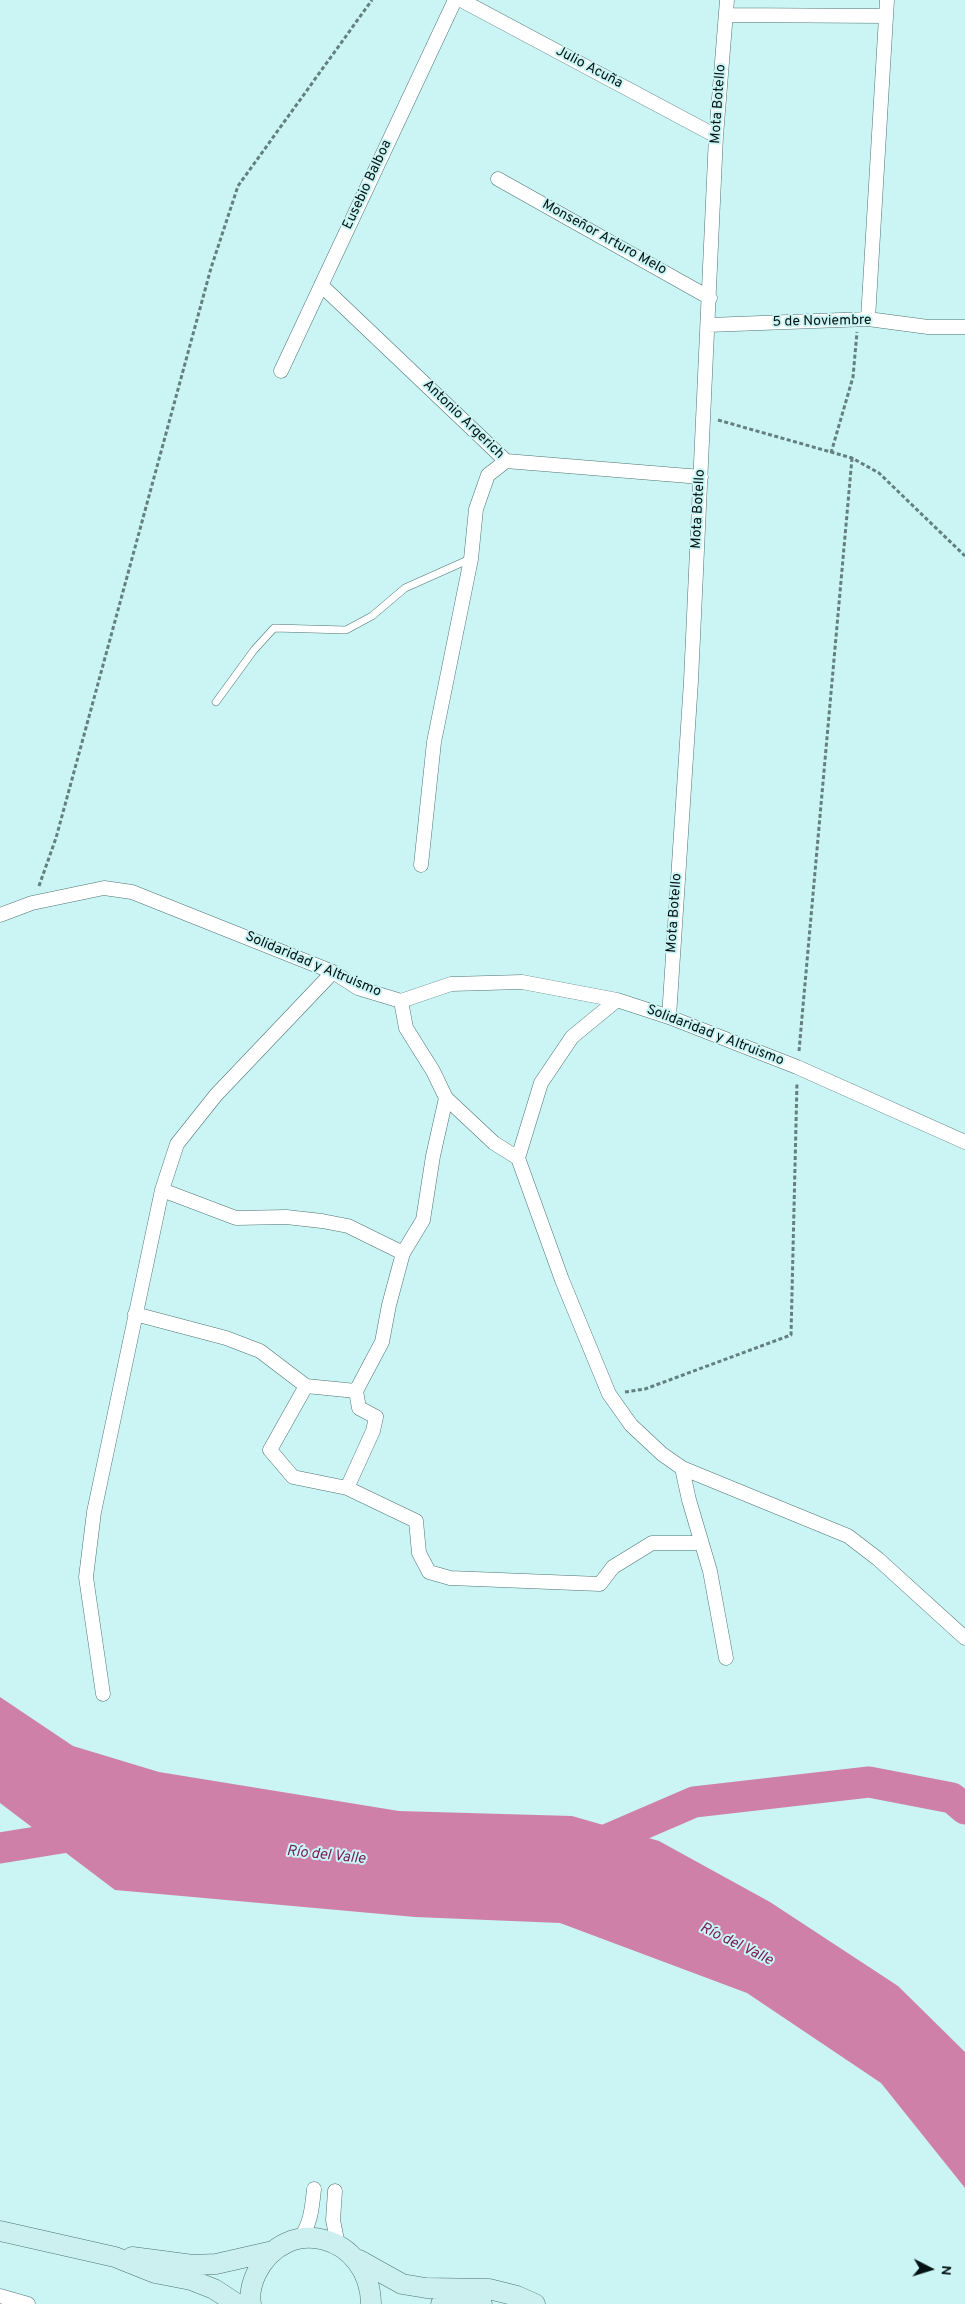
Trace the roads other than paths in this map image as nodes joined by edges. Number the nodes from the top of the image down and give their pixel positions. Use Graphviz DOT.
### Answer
graph roads {
  1 [pos="455,0"];
  2 [pos="462,0"];
  3 [pos="727,0"];
  4 [pos="887,0"];
  5 [pos="726,15"];
  6 [pos="886,16"];
  7 [pos="716,136"];
  8 [pos="498,179"];
  9 [pos="321,285"];
  10 [pos="710,298"];
  11 [pos="863,319"];
  12 [pos="708,325"];
  13 [pos="965,327"];
  14 [pos="281,371"];
  15 [pos="506,461"];
  16 [pos="701,477"];
  17 [pos="471,559"];
  18 [pos="216,702"];
  19 [pos="421,865"];
  20 [pos="0,915"];
  21 [pos="333,972"];
  22 [pos="616,1000"];
  23 [pos="402,1001"];
  24 [pos="669,1017"];
  25 [pos="446,1098"];
  26 [pos="965,1142"];
  27 [pos="518,1158"];
  28 [pos="162,1190"];
  29 [pos="403,1253"];
  30 [pos="134,1314"];
  31 [pos="306,1386"];
  32 [pos="356,1391"];
  33 [pos="682,1468"];
  34 [pos="347,1488"];
  35 [pos="701,1543"];
  36 [pos="965,1638"];
  37 [pos="726,1658"];
  38 [pos="103,1694"];
  39 [pos="314,2189"];
  40 [pos="335,2191"];
  41 [pos="0,2231"];
  42 [pos="299,2240"];
  43 [pos="338,2245"];
  44 [pos="274,2251"];
  45 [pos="115,2257"];
  46 [pos="356,2259"];
  47 [pos="0,2296"];
  48 [pos="28,2304"];
  49 [pos="237,2304"];
  50 [pos="251,2304"];
  51 [pos="370,2304"];
  52 [pos="441,2304"];
  53 [pos="482,2304"];
  54 [pos="535,2304"];
  1 -- 9 [label="street, Eusebio Balboa"];
  2 -- 7 [label="street, Julio Acuña"];
  3 -- 5 [label="street, Mota Botello"];
  4 -- 6 [label="street"];
  5 -- 6 [label="street"];
  5 -- 7 [label="street, Mota Botello"];
  6 -- 11 [label="street"];
  7 -- 10 [label="street, Mota Botello"];
  8 -- 10 [label="street, Monseñor Arturo Melo"];
  9 -- 14 [label="street, Eusebio Balboa"];
  9 -- 15 [label="street, Antonio Argerich"];
  10 -- 12 [label="street, Mota Botello"];
  11 -- 12 [label="street, 5 de Noviembre"];
  11 -- 13 [label="street, 5 de Noviembre"];
  12 -- 16 [label="street, Mota Botello"];
  15 -- 16 [label="street, Antonio Argerich"];
  15 -- 17 [label="street"];
  16 -- 24 [label="street, Mota Botello"];
  17 -- 18 [label="lane"];
  17 -- 19 [label="street"];
  20 -- 21 [label="street, Solidaridad y Altruismo"];
  21 -- 23 [label="street, Solidaridad y Altruismo"];
  21 -- 28 [label="street"];
  22 -- 23 [label="street, Solidaridad y Altruismo"];
  22 -- 24 [label="street, Solidaridad y Altruismo"];
  22 -- 27 [label="street"];
  23 -- 25 [label="street"];
  24 -- 26 [label="street, Solidaridad y Altruismo"];
  25 -- 27 [label="street"];
  25 -- 29 [label="street"];
  27 -- 33 [label="street"];
  28 -- 29 [label="street"];
  28 -- 30 [label="street"];
  29 -- 32 [label="street"];
  30 -- 31 [label="street"];
  30 -- 38 [label="street"];
  31 -- 32 [label="street"];
  31 -- 34 [label="street"];
  32 -- 34 [label="street"];
  33 -- 35 [label="street"];
  33 -- 36 [label="street"];
  34 -- 35 [label="street"];
  35 -- 37 [label="street"];
  39 -- 42 [label="street"];
  40 -- 43 [label="street"];
  41 -- 45 [label="main road"];
  42 -- 43 [label="main road"];
  42 -- 44 [label="main road"];
  43 -- 46 [label="main road"];
  44 -- 45 [label="main road"];
  44 -- 50 [label="main road"];
  45 -- 49 [label="main road"];
  46 -- 51 [label="main road"];
  46 -- 54 [label="main road"];
  47 -- 48 [label="street"];
  52 -- 53 [label="main road"];
}
